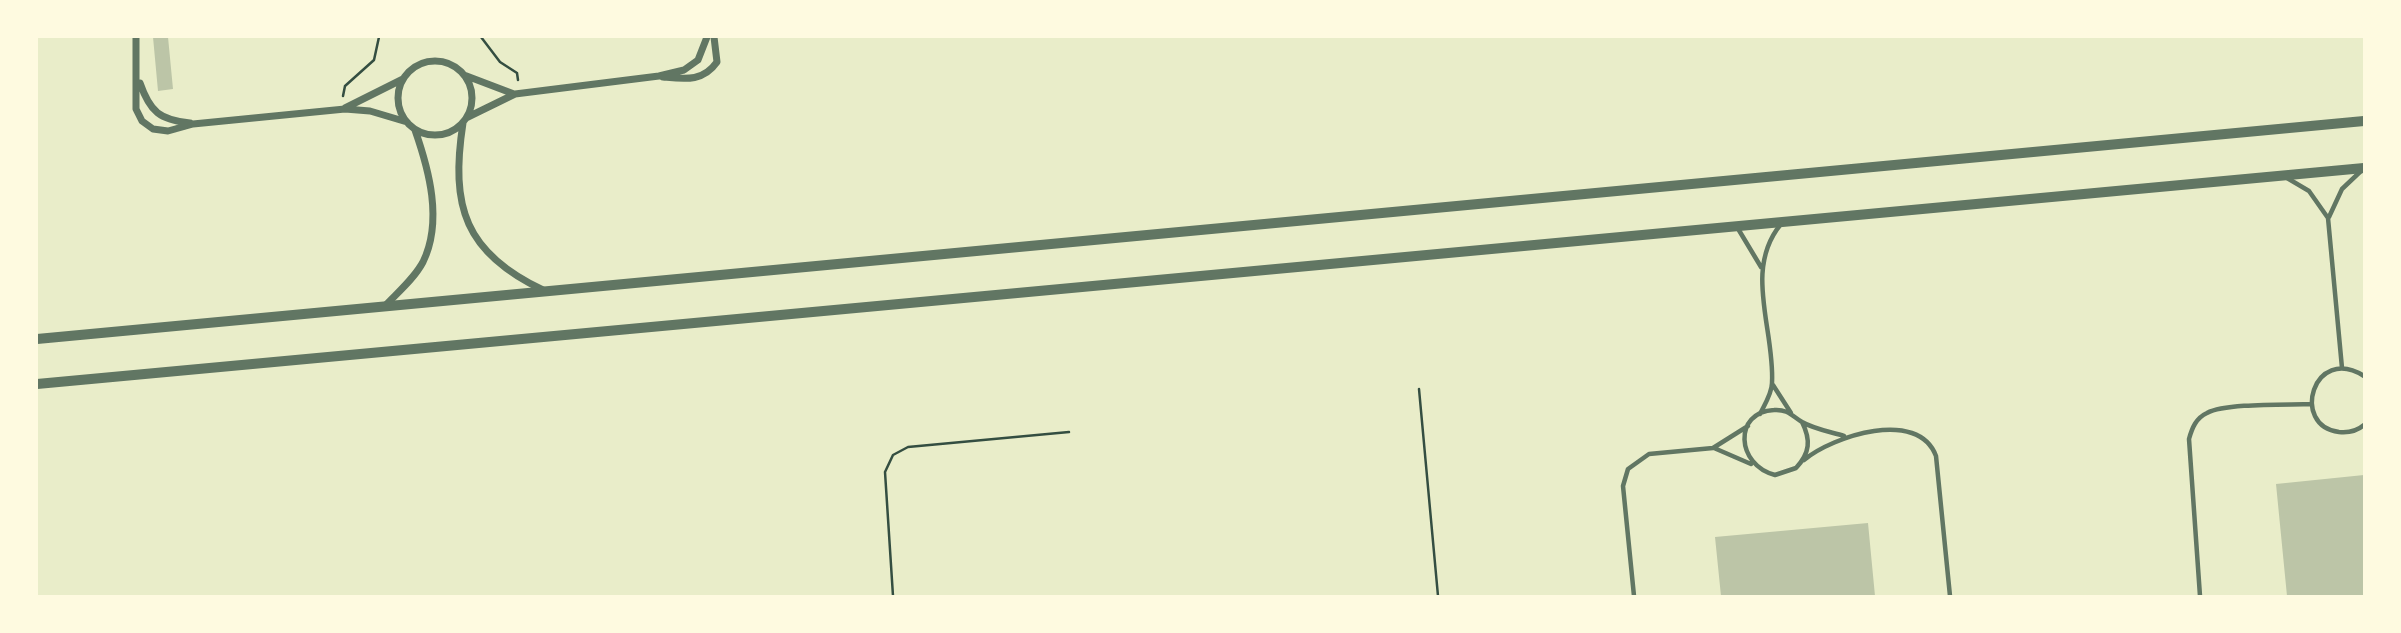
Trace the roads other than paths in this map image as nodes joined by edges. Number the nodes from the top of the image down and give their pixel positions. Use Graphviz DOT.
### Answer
graph roads {
  1 [pos="136,37"];
  2 [pos="707,37"];
  3 [pos="714,37"];
  4 [pos="464,75"];
  5 [pos="659,76"];
  6 [pos="138,79"];
  7 [pos="403,79"];
  8 [pos="517,93"];
  9 [pos="343,109"];
  10 [pos="465,120"];
  11 [pos="2364,121"];
  12 [pos="407,122"];
  13 [pos="193,124"];
  14 [pos="415,130"];
  15 [pos="2364,169"];
  16 [pos="2280,175"];
  17 [pos="2328,218"];
  18 [pos="1783,221"];
  19 [pos="1736,226"];
  20 [pos="1762,268"];
  21 [pos="550,293"];
  22 [pos="384,307"];
  23 [pos="37,339"];
  24 [pos="2342,368"];
  25 [pos="2364,376"];
  26 [pos="37,384"];
  27 [pos="1772,384"];
  28 [pos="2311,404"];
  29 [pos="1760,414"];
  30 [pos="1792,414"];
  31 [pos="1802,422"];
  32 [pos="2364,425"];
  33 [pos="1748,426"];
  34 [pos="1844,436"];
  35 [pos="1713,448"];
  36 [pos="1804,460"];
  37 [pos="1754,466"];
  38 [pos="1633,596"];
  39 [pos="1950,596"];
  40 [pos="2200,596"];
  1 -- 6 [label="street"];
  2 -- 5 [label="street"];
  3 -- 5 [label="street"];
  4 -- 7 [label="street"];
  4 -- 8 [label="street"];
  4 -- 10 [label="street"];
  5 -- 8 [label="street"];
  6 -- 13 [label="street"];
  6 -- 13 [label="street"];
  7 -- 9 [label="street"];
  7 -- 12 [label="street"];
  8 -- 10 [label="street"];
  9 -- 12 [label="street"];
  9 -- 13 [label="street"];
  10 -- 14 [label="street"];
  10 -- 21 [label="street"];
  11 -- 21 [label="street"];
  12 -- 14 [label="street"];
  14 -- 22 [label="street"];
  15 -- 16 [label="street"];
  15 -- 17 [label="lane"];
  16 -- 17 [label="lane"];
  16 -- 18 [label="street"];
  17 -- 24 [label="lane"];
  18 -- 19 [label="street"];
  18 -- 20 [label="lane"];
  19 -- 20 [label="lane"];
  19 -- 26 [label="street"];
  20 -- 27 [label="lane"];
  21 -- 22 [label="street"];
  22 -- 23 [label="street"];
  24 -- 25 [label="lane"];
  24 -- 28 [label="lane"];
  27 -- 29 [label="lane"];
  27 -- 30 [label="lane"];
  28 -- 32 [label="lane"];
  28 -- 40 [label="lane"];
  29 -- 30 [label="lane"];
  29 -- 33 [label="lane"];
  30 -- 31 [label="lane"];
  31 -- 34 [label="lane"];
  31 -- 36 [label="lane"];
  33 -- 35 [label="lane"];
  33 -- 37 [label="lane"];
  34 -- 36 [label="lane"];
  34 -- 39 [label="lane"];
  35 -- 37 [label="lane"];
  35 -- 38 [label="lane"];
  36 -- 37 [label="lane"];
}
